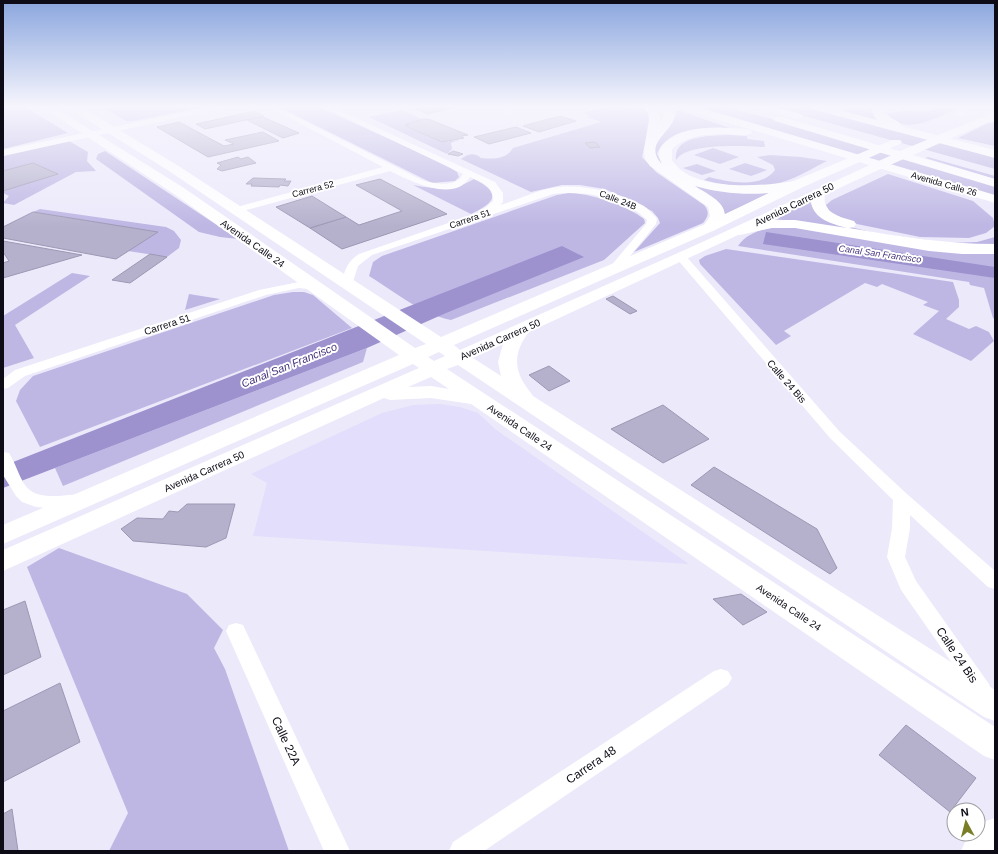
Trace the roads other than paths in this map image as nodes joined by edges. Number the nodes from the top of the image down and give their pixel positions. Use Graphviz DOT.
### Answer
graph roads {
  1 [pos="32,147"];
  2 [pos="107,147"];
  3 [pos="137,147"];
  4 [pos="348,147"];
  5 [pos="413,147"];
  6 [pos="649,147"];
  7 [pos="668,147"];
  8 [pos="819,147"];
  9 [pos="872,147"];
  10 [pos="884,147"];
  11 [pos="908,147"];
  12 [pos="921,147"];
  13 [pos="969,147"];
  14 [pos="995,150"];
  15 [pos="3,153"];
  16 [pos="995,154"];
  17 [pos="389,168"];
  18 [pos="995,171"];
  19 [pos="468,172"];
  20 [pos="801,183"];
  21 [pos="995,183"];
  22 [pos="949,185"];
  23 [pos="564,188"];
  24 [pos="822,191"];
  25 [pos="995,199"];
  26 [pos="995,209"];
  27 [pos="236,210"];
  28 [pos="483,214"];
  29 [pos="710,227"];
  30 [pos="740,230"];
  31 [pos="993,242"];
  32 [pos="681,257"];
  33 [pos="614,269"];
  34 [pos="348,284"];
  35 [pos="315,287"];
  36 [pos="487,323"];
  37 [pos="417,329"];
  38 [pos="522,329"];
  39 [pos="441,345"];
  40 [pos="387,347"];
  41 [pos="415,356"];
  42 [pos="460,357"];
  43 [pos="434,369"];
  44 [pos="371,375"];
  45 [pos="3,385"];
  46 [pos="368,399"];
  47 [pos="482,402"];
  48 [pos="530,404"];
  49 [pos="3,458"];
  50 [pos="86,498"];
  51 [pos="900,498"];
  52 [pos="3,534"];
  53 [pos="3,561"];
  54 [pos="995,582"];
  55 [pos="236,630"];
  56 [pos="720,678"];
  57 [pos="991,704"];
  58 [pos="995,745"];
  59 [pos="995,830"];
  60 [pos="337,851"];
  61 [pos="462,851"];
  62 [pos="974,851"];
  1 -- 15 [label="street"];
  2 -- 35 [label="main road, Avenida Calle 24"];
  3 -- 27 [label="main road, Avenida Calle 24"];
  4 -- 17 [label="street"];
  5 -- 19 [label="street"];
  6 -- 29 [label="main road"];
  7 -- 20 [label="main road"];
  8 -- 22 [label="main road, Avenida Calle 26"];
  9 -- 21 [label="main road, Avenida Calle 26"];
  10 -- 20 [label="main road, Avenida Carrera 50"];
  11 -- 18 [label="main road"];
  12 -- 24 [label="main road, Avenida Carrera 50"];
  13 -- 14 [label="main road"];
  13 -- 16 [label="main road"];
  17 -- 19 [label="street"];
  17 -- 27 [label="street, Carrera 52"];
  19 -- 28 [label="street"];
  20 -- 29 [label="main road, Avenida Carrera 50"];
  22 -- 25 [label="main road, Avenida Calle 26"];
  22 -- 26 [label="main road"];
  23 -- 28 [label="street, Carrera 51"];
  23 -- 33 [label="street, Calle 24B"];
  24 -- 30 [label="main road, Avenida Carrera 50"];
  24 -- 31 [label="main road"];
  27 -- 34 [label="main road, Avenida Calle 24"];
  28 -- 34 [label="street, Carrera 51"];
  29 -- 33 [label="main road, Avenida Carrera 50"];
  30 -- 31 [label="main road"];
  30 -- 32 [label="main road, Avenida Carrera 50"];
  32 -- 38 [label="main road, Avenida Carrera 50"];
  32 -- 51 [label="street, Calle 24 Bis"];
  33 -- 36 [label="main road, Avenida Carrera 50"];
  34 -- 37 [label="main road, Avenida Calle 24"];
  35 -- 40 [label="main road, Avenida Calle 24"];
  35 -- 45 [label="street, Carrera 51"];
  36 -- 37 [label="main road"];
  36 -- 39 [label="main road, Avenida Carrera 50"];
  37 -- 39 [label="main road, Avenida Calle 24"];
  38 -- 42 [label="main road, Avenida Carrera 50"];
  38 -- 48 [label="main road"];
  39 -- 41 [label="main road, Avenida Carrera 50"];
  39 -- 42 [label="main road, Avenida Calle 24"];
  40 -- 41 [label="main road, Avenida Calle 24"];
  40 -- 44 [label="main road"];
  41 -- 43 [label="main road, Avenida Calle 24"];
  41 -- 44 [label="main road, Avenida Carrera 50"];
  42 -- 43 [label="main road, Avenida Carrera 50"];
  42 -- 48 [label="main road, Avenida Calle 24"];
  43 -- 46 [label="main road, Avenida Carrera 50"];
  43 -- 47 [label="main road, Avenida Calle 24"];
  44 -- 50 [label="main road, Avenida Carrera 50"];
  46 -- 47 [label="main road"];
  46 -- 53 [label="main road, Avenida Carrera 50"];
  47 -- 58 [label="main road, Avenida Calle 24"];
  48 -- 57 [label="main road, Avenida Calle 24"];
  49 -- 50 [label="street"];
  50 -- 52 [label="main road, Avenida Carrera 50"];
  51 -- 54 [label="street, Calle 24 Bis"];
  51 -- 57 [label="street, Calle 24 Bis"];
  55 -- 60 [label="street, Calle 22A"];
  56 -- 61 [label="street, Carrera 48"];
  59 -- 62 [label="street"];
}
